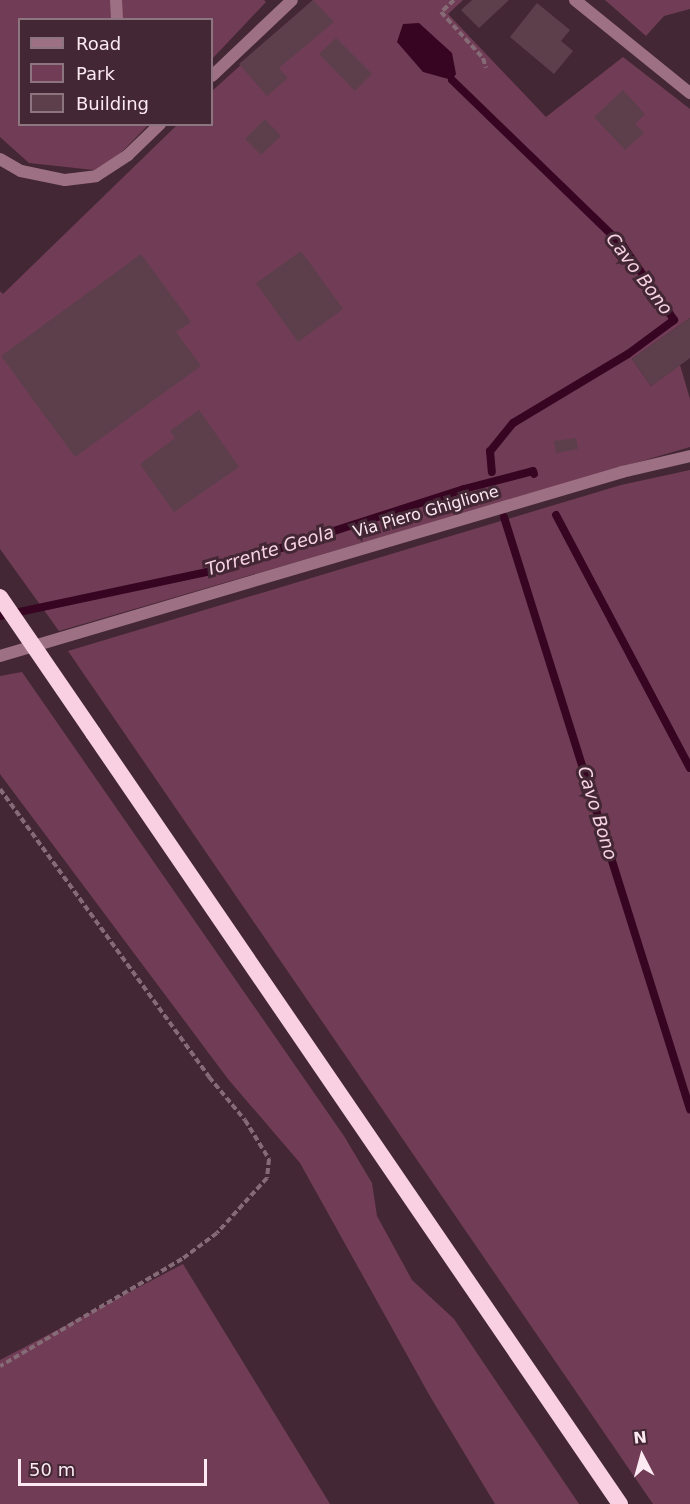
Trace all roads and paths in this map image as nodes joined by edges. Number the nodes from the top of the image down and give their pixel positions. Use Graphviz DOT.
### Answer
graph roads {
  1 [pos="116,0"];
  2 [pos="292,0"];
  3 [pos="454,0"];
  4 [pos="575,0"];
  5 [pos="117,18"];
  6 [pos="486,68"];
  7 [pos="213,75"];
  8 [pos="690,93"];
  9 [pos="158,126"];
  10 [pos="0,159"];
  11 [pos="690,456"];
  12 [pos="0,597"];
  13 [pos="0,656"];
  14 [pos="0,789"];
  15 [pos="0,1366"];
  16 [pos="620,1504"];
  1 -- 5 [label="street"];
  2 -- 7 [label="street"];
  3 -- 6 [label="path"];
  4 -- 8 [label="street"];
  9 -- 10 [label="street"];
  11 -- 13 [label="street, Via Piero Ghiglione"];
  12 -- 16 [label="highway, bridge"];
  14 -- 15 [label="path"];
}
